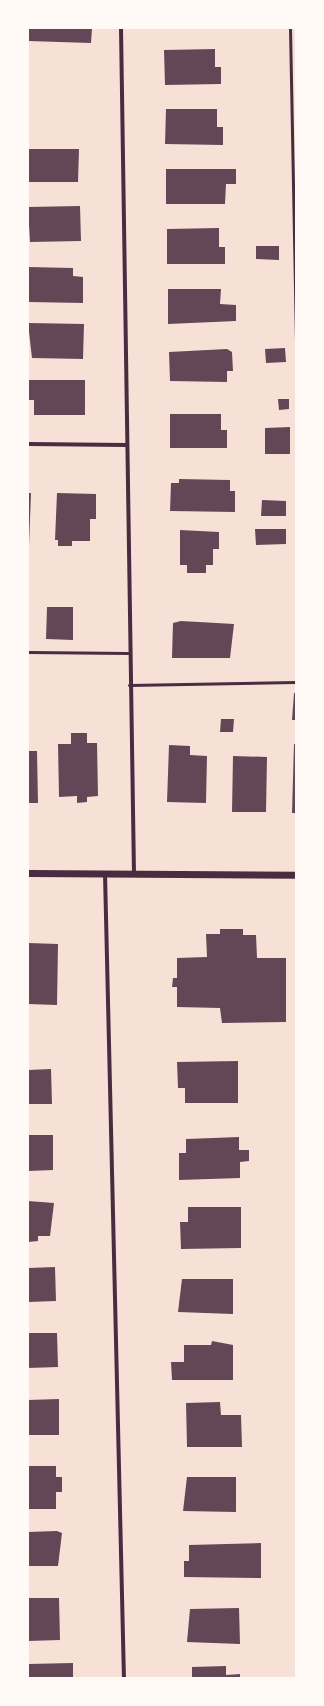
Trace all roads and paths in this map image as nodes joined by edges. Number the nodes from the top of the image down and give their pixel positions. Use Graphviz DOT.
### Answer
graph roads {
  1 [pos="121,28"];
  2 [pos="290,28"];
  3 [pos="296,340"];
  4 [pos="28,444"];
  5 [pos="127,445"];
  6 [pos="28,652"];
  7 [pos="128,653"];
  8 [pos="296,682"];
  9 [pos="129,685"];
  10 [pos="28,873"];
  11 [pos="105,874"];
  12 [pos="134,874"];
  13 [pos="296,875"];
  14 [pos="124,1678"];
  1 -- 5 [label="street"];
  2 -- 3 [label="lane"];
  4 -- 5 [label="street"];
  5 -- 7 [label="street"];
  6 -- 7 [label="lane"];
  7 -- 9 [label="street"];
  8 -- 9 [label="lane"];
  9 -- 12 [label="street"];
  10 -- 11 [label="street"];
  11 -- 12 [label="street"];
  11 -- 14 [label="street"];
  12 -- 13 [label="street"];
}
